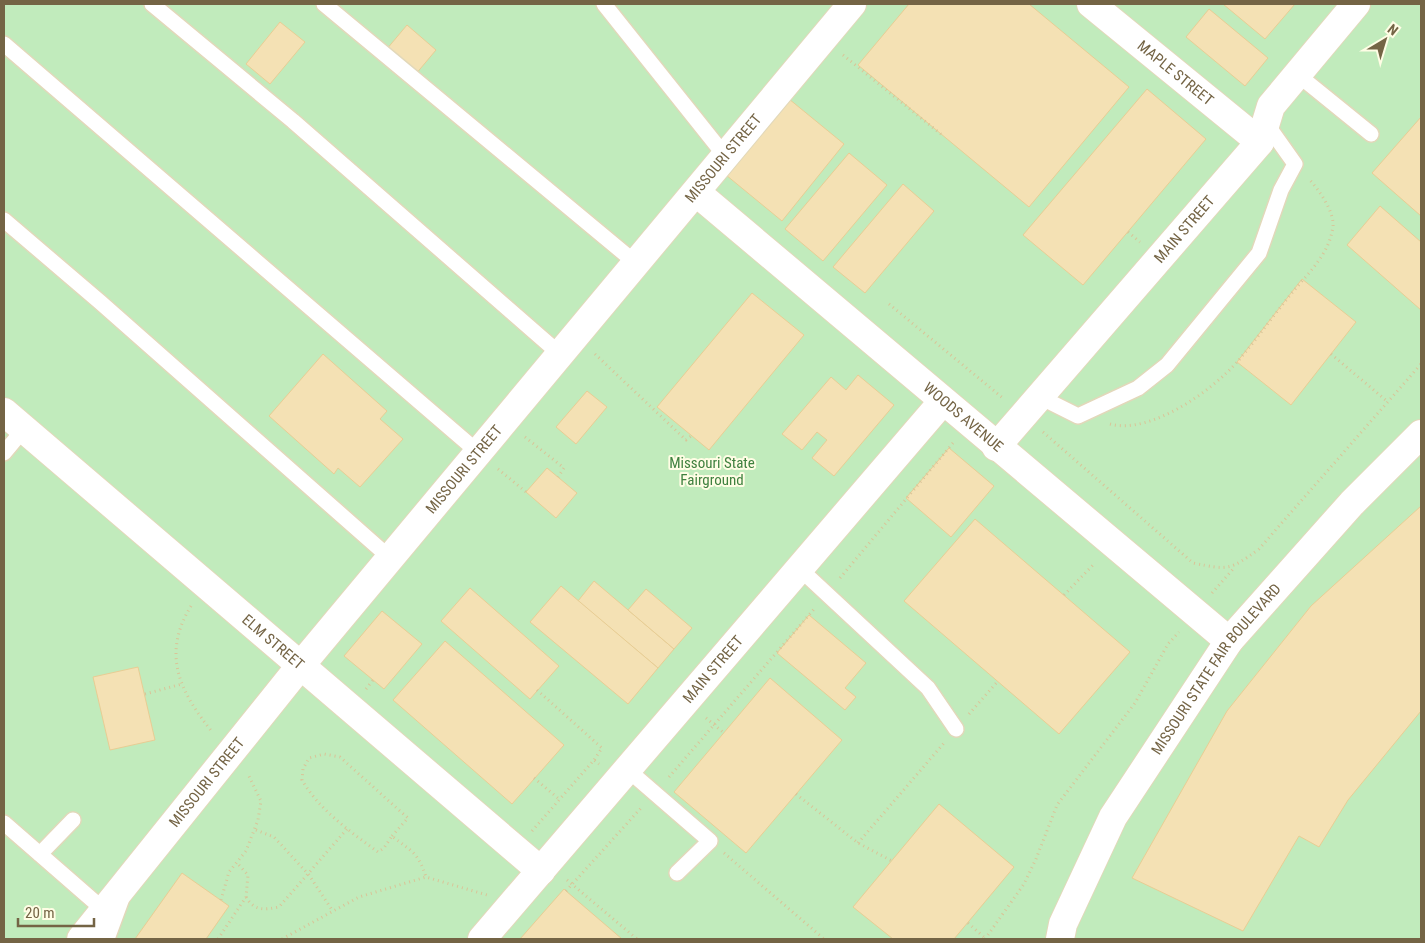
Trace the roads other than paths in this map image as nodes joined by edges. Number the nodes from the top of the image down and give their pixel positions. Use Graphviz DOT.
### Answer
graph roads {
  1 [pos="152,4"];
  2 [pos="324,4"];
  3 [pos="604,4"];
  4 [pos="1091,4"];
  5 [pos="1356,4"];
  6 [pos="849,5"];
  7 [pos="4,44"];
  8 [pos="1297,74"];
  9 [pos="1263,133"];
  10 [pos="1371,134"];
  11 [pos="726,157"];
  12 [pos="697,193"];
  13 [pos="4,220"];
  14 [pos="637,264"];
  15 [pos="568,346"];
  16 [pos="943,401"];
  17 [pos="1031,406"];
  18 [pos="14,421"];
  19 [pos="1421,434"];
  20 [pos="996,447"];
  21 [pos="4,453"];
  22 [pos="479,453"];
  23 [pos="390,558"];
  24 [pos="800,569"];
  25 [pos="1229,641"];
  26 [pos="300,665"];
  27 [pos="956,729"];
  28 [pos="624,775"];
  29 [pos="73,820"];
  30 [pos="4,823"];
  31 [pos="40,854"];
  32 [pos="544,868"];
  33 [pos="677,873"];
  34 [pos="127,883"];
  35 [pos="105,911"];
  36 [pos="81,939"];
  37 [pos="107,939"];
  38 [pos="482,939"];
  39 [pos="1060,939"];
  1 -- 15 [label="lane"];
  2 -- 14 [label="lane"];
  3 -- 11 [label="lane"];
  4 -- 9 [label="street, MAPLE STREET"];
  5 -- 8 [label="street, MAIN STREET"];
  6 -- 11 [label="street, MISSOURI STREET"];
  7 -- 22 [label="lane"];
  8 -- 9 [label="street, MAIN STREET"];
  8 -- 10 [label="lane"];
  9 -- 17 [label="street, MAIN STREET"];
  9 -- 17 [label="lane"];
  11 -- 12 [label="street, MISSOURI STREET"];
  12 -- 14 [label="street, MISSOURI STREET"];
  12 -- 16 [label="street, WOODS AVENUE"];
  13 -- 23 [label="lane"];
  14 -- 15 [label="street, MISSOURI STREET"];
  15 -- 22 [label="street, MISSOURI STREET"];
  16 -- 20 [label="street, WOODS AVENUE"];
  16 -- 24 [label="street, MAIN STREET"];
  17 -- 20 [label="street, MAIN STREET"];
  18 -- 21 [label="lane"];
  18 -- 26 [label="street, ELM STREET"];
  19 -- 25 [label="street, MISSOURI STATE FAIR BOULEVARD"];
  20 -- 25 [label="street, WOODS AVENUE"];
  22 -- 23 [label="street, MISSOURI STREET"];
  23 -- 26 [label="street, MISSOURI STREET"];
  24 -- 27 [label="lane"];
  24 -- 28 [label="street, MAIN STREET"];
  25 -- 39 [label="street, MISSOURI STATE FAIR BOULEVARD"];
  26 -- 32 [label="street, ELM STREET"];
  26 -- 34 [label="street, MISSOURI STREET"];
  28 -- 32 [label="street, MAIN STREET"];
  28 -- 33 [label="lane"];
  29 -- 31 [label="lane"];
  30 -- 31 [label="lane"];
  31 -- 35 [label="lane"];
  32 -- 38 [label="street, MAIN STREET"];
  34 -- 35 [label="street, MISSOURI STREET"];
  34 -- 37 [label="lane"];
  35 -- 36 [label="street, MISSOURI STREET"];
}
